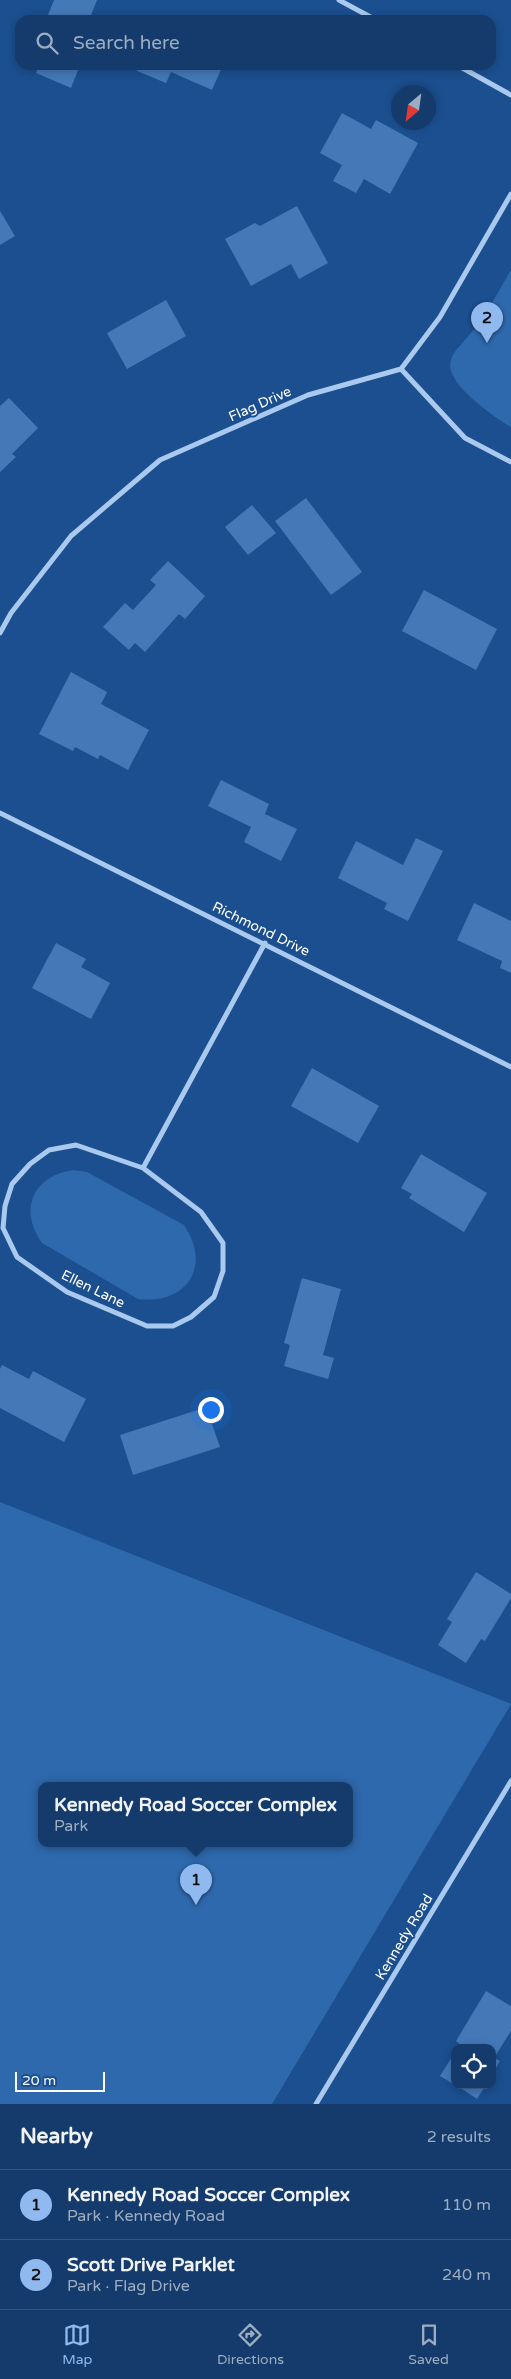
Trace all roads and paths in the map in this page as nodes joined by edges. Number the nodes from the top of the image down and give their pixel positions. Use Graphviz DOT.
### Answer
graph roads {
  1 [pos="339,0"];
  2 [pos="367,15"];
  3 [pos="466,70"];
  4 [pos="511,95"];
  5 [pos="511,194"];
  6 [pos="401,369"];
  7 [pos="511,462"];
  8 [pos="0,633"];
  9 [pos="0,813"];
  10 [pos="265,943"];
  11 [pos="511,1067"];
  12 [pos="143,1168"];
  13 [pos="511,1781"];
  14 [pos="316,2104"];
  1 -- 2 [label="street"];
  3 -- 4 [label="street"];
  5 -- 6 [label="street"];
  6 -- 7 [label="street"];
  6 -- 8 [label="street, Flag Drive"];
  9 -- 10 [label="street, Richmond Drive"];
  10 -- 11 [label="street, Richmond Drive"];
  10 -- 12 [label="street"];
  12 -- 12 [label="street, Ellen Lane"];
  13 -- 14 [label="street, Kennedy Road"];
}
